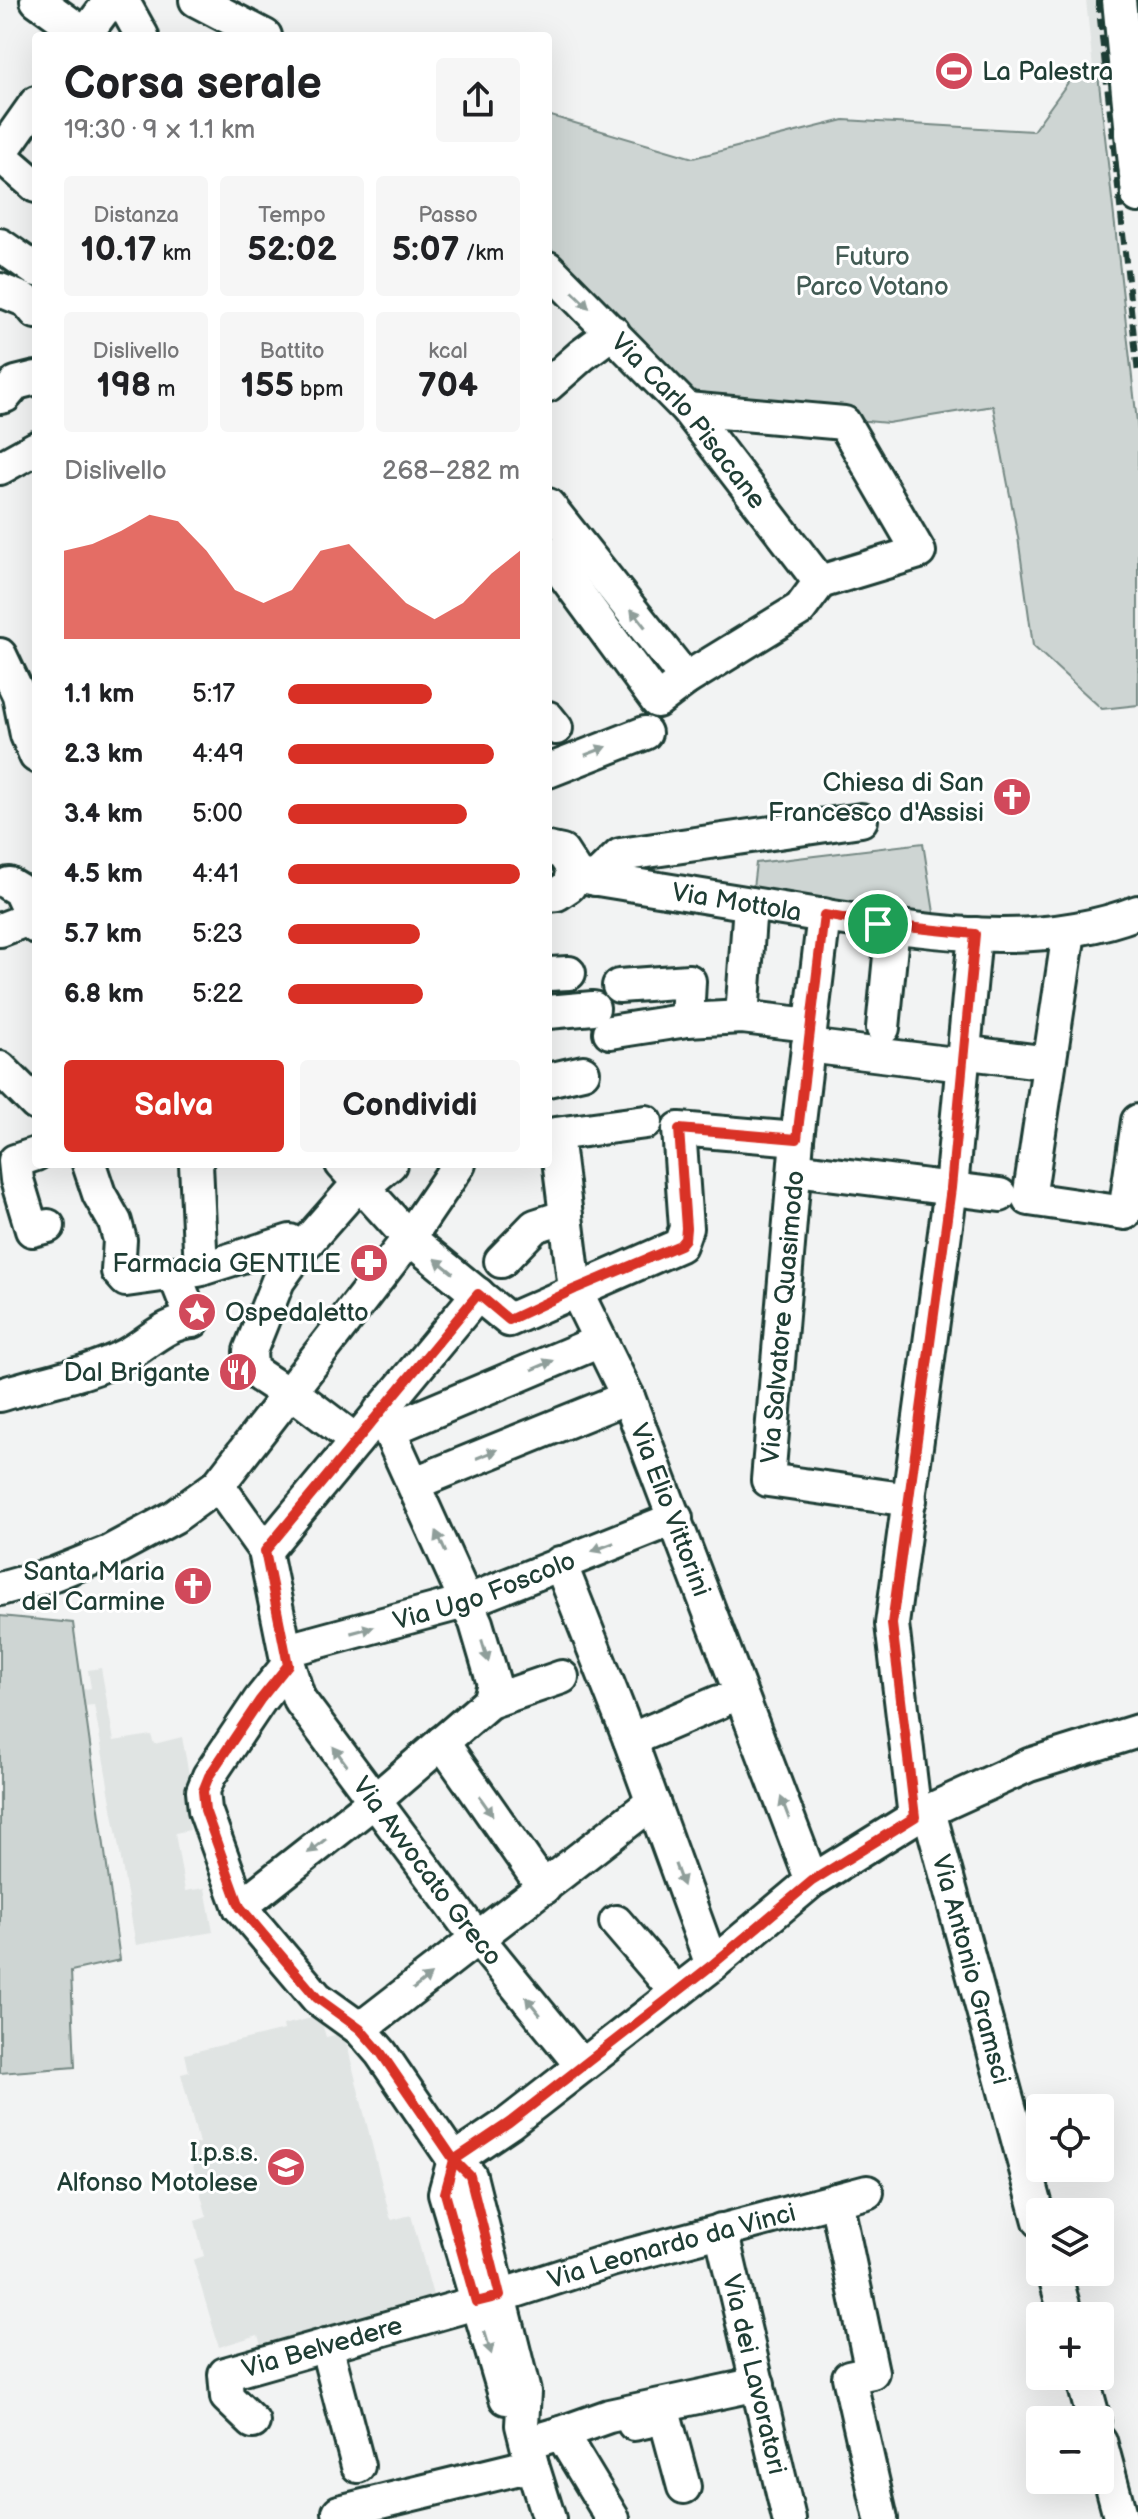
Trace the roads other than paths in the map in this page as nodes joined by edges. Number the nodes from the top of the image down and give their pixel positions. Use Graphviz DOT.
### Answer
graph roads {
  1 [pos="37,0"];
  2 [pos="111,0"];
  3 [pos="122,0"];
  4 [pos="196,0"];
  5 [pos="1119,0"];
  6 [pos="81,32"];
  7 [pos="87,32"];
  8 [pos="140,32"];
  9 [pos="257,32"];
  10 [pos="32,109"];
  11 [pos="0,155"];
  12 [pos="32,183"];
  13 [pos="1138,196"];
  14 [pos="0,245"];
  15 [pos="32,267"];
  16 [pos="552,272"];
  17 [pos="613,332"];
  18 [pos="552,352"];
  19 [pos="582,355"];
  20 [pos="32,379"];
  21 [pos="552,381"];
  22 [pos="0,397"];
  23 [pos="687,409"];
  24 [pos="32,450"];
  25 [pos="0,468"];
  26 [pos="552,510"];
  27 [pos="552,558"];
  28 [pos="820,582"];
  29 [pos="0,655"];
  30 [pos="686,679"];
  31 [pos="645,733"];
  32 [pos="21,746"];
  33 [pos="552,769"];
  34 [pos="861,820"];
  35 [pos="552,850"];
  36 [pos="572,883"];
  37 [pos="9,884"];
  38 [pos="750,904"];
  39 [pos="1138,912"];
  40 [pos="32,914"];
  41 [pos="824,915"];
  42 [pos="32,921"];
  43 [pos="893,925"];
  44 [pos="0,930"];
  45 [pos="1069,932"];
  46 [pos="975,934"];
  47 [pos="619,986"];
  48 [pos="552,1013"];
  49 [pos="742,1017"];
  50 [pos="687,1020"];
  51 [pos="883,1028"];
  52 [pos="809,1036"];
  53 [pos="970,1060"];
  54 [pos="1049,1063"];
  55 [pos="0,1068"];
  56 [pos="583,1072"];
  57 [pos="552,1079"];
  58 [pos="32,1100"];
  59 [pos="1138,1121"];
  60 [pos="646,1122"];
  61 [pos="552,1135"];
  62 [pos="796,1154"];
  63 [pos="32,1155"];
  64 [pos="90,1168"];
  65 [pos="196,1168"];
  66 [pos="380,1168"];
  67 [pos="456,1168"];
  68 [pos="355,1178"];
  69 [pos="8,1187"];
  70 [pos="951,1188"];
  71 [pos="1000,1195"];
  72 [pos="566,1216"];
  73 [pos="48,1226"];
  74 [pos="409,1238"];
  75 [pos="301,1249"];
  76 [pos="501,1261"];
  77 [pos="187,1271"];
  78 [pos="575,1289"];
  79 [pos="478,1294"];
  80 [pos="600,1341"];
  81 [pos="287,1392"];
  82 [pos="0,1395"];
  83 [pos="628,1397"];
  84 [pos="385,1421"];
  85 [pos="356,1441"];
  86 [pos="415,1483"];
  87 [pos="218,1485"];
  88 [pos="910,1500"];
  89 [pos="676,1518"];
  90 [pos="265,1551"];
  91 [pos="560,1563"];
  92 [pos="0,1589"];
  93 [pos="468,1601"];
  94 [pos="287,1658"];
  95 [pos="562,1677"];
  96 [pos="489,1702"];
  97 [pos="719,1702"];
  98 [pos="1138,1731"];
  99 [pos="630,1740"];
  100 [pos="442,1742"];
  101 [pos="373,1802"];
  102 [pos="653,1802"];
  103 [pos="922,1814"];
  104 [pos="812,1881"];
  105 [pos="544,1888"];
  106 [pos="240,1907"];
  107 [pos="616,1922"];
  108 [pos="478,1938"];
  109 [pos="712,1965"];
  110 [pos="676,1992"];
  111 [pos="360,2029"];
  112 [pos="582,2066"];
  113 [pos="454,2160"];
  114 [pos="867,2192"];
  115 [pos="1033,2198"];
  116 [pos="836,2200"];
  117 [pos="721,2230"];
  118 [pos="488,2299"];
  119 [pos="326,2345"];
  120 [pos="758,2384"];
  121 [pos="609,2416"];
  122 [pos="253,2422"];
  123 [pos="561,2433"];
  124 [pos="527,2444"];
  125 [pos="358,2466"];
  126 [pos="684,2487"];
  127 [pos="1114,2493"];
  128 [pos="339,2512"];
  129 [pos="549,2519"];
  130 [pos="613,2519"];
  131 [pos="789,2519"];
  132 [pos="881,2519"];
  133 [pos="1121,2519"];
  1 -- 6 [label="street"];
  2 -- 7 [label="street"];
  3 -- 8 [label="street"];
  4 -- 9 [label="street"];
  5 -- 13 [label="street"];
  10 -- 11 [label="street"];
  11 -- 12 [label="street"];
  14 -- 15 [label="street"];
  16 -- 17 [label="street, Via Carlo Pisacane, one-way"];
  17 -- 19 [label="street"];
  17 -- 23 [label="street, Via Carlo Pisacane"];
  18 -- 19 [label="street"];
  19 -- 21 [label="street"];
  20 -- 22 [label="street"];
  23 -- 28 [label="street, Via Carlo Pisacane"];
  23 -- 28 [label="street"];
  24 -- 25 [label="street"];
  30 -- 26 [label="street, one-way"];
  27 -- 30 [label="street"];
  28 -- 30 [label="street"];
  29 -- 32 [label="street"];
  33 -- 31 [label="street, one-way"];
  34 -- 36 [label="street"];
  35 -- 36 [label="street"];
  36 -- 38 [label="street, Via Mottola"];
  37 -- 40 [label="street"];
  38 -- 41 [label="street, Via Mottola"];
  38 -- 49 [label="street"];
  39 -- 45 [label="street, Via Mottola"];
  41 -- 43 [label="street, Via Mottola"];
  41 -- 52 [label="street, Via Salvatore Quasimodo"];
  42 -- 44 [label="street"];
  43 -- 46 [label="street, Via Mottola"];
  43 -- 51 [label="street"];
  45 -- 46 [label="street, Via Mottola"];
  45 -- 54 [label="street"];
  46 -- 53 [label="street, Via Antonio Gramsci"];
  47 -- 50 [label="street"];
  48 -- 50 [label="street"];
  49 -- 50 [label="street"];
  49 -- 52 [label="street"];
  52 -- 53 [label="street"];
  52 -- 62 [label="street, Via Salvatore Quasimodo"];
  53 -- 54 [label="street"];
  53 -- 70 [label="street, Via Antonio Gramsci"];
  54 -- 59 [label="street"];
  55 -- 58 [label="street"];
  56 -- 57 [label="street"];
  60 -- 61 [label="street"];
  61 -- 72 [label="street, Via Elio Vittorini"];
  62 -- 70 [label="street"];
  62 -- 78 [label="street"];
  62 -- 88 [label="street, Via Salvatore Quasimodo"];
  63 -- 69 [label="street"];
  64 -- 77 [label="street"];
  65 -- 77 [label="street"];
  66 -- 68 [label="street"];
  67 -- 74 [label="street"];
  68 -- 74 [label="street"];
  68 -- 75 [label="street"];
  69 -- 73 [label="street"];
  70 -- 71 [label="street"];
  70 -- 88 [label="street, Via Antonio Gramsci"];
  72 -- 76 [label="street"];
  72 -- 78 [label="street, Via Elio Vittorini"];
  79 -- 74 [label="street, one-way"];
  74 -- 81 [label="street"];
  75 -- 77 [label="street"];
  75 -- 81 [label="street"];
  77 -- 82 [label="street"];
  78 -- 79 [label="street"];
  78 -- 80 [label="street, Via Elio Vittorini"];
  79 -- 84 [label="street"];
  80 -- 83 [label="street, Via Elio Vittorini"];
  84 -- 80 [label="street, one-way"];
  81 -- 85 [label="street"];
  81 -- 87 [label="street"];
  86 -- 83 [label="street, one-way"];
  83 -- 89 [label="street, Via Elio Vittorini"];
  84 -- 85 [label="street"];
  84 -- 86 [label="street"];
  85 -- 90 [label="street"];
  93 -- 86 [label="street, one-way"];
  87 -- 90 [label="street"];
  87 -- 92 [label="street"];
  88 -- 103 [label="street, Via Antonio Gramsci"];
  89 -- 91 [label="street, Via Ugo Foscolo, one-way"];
  104 -- 89 [label="street, Via Elio Vittorini, one-way"];
  90 -- 94 [label="street, Via Avvocato Greco"];
  91 -- 93 [label="street, Via Ugo Foscolo"];
  91 -- 99 [label="street"];
  94 -- 93 [label="street, Via Ugo Foscolo, one-way"];
  93 -- 96 [label="street, one-way"];
  101 -- 94 [label="street, Via Avvocato Greco, one-way"];
  94 -- 106 [label="street"];
  95 -- 96 [label="street"];
  96 -- 100 [label="street"];
  97 -- 99 [label="street"];
  98 -- 103 [label="street"];
  99 -- 102 [label="street"];
  100 -- 101 [label="street"];
  100 -- 105 [label="street, one-way"];
  101 -- 106 [label="street, one-way"];
  101 -- 108 [label="street, Via Avvocato Greco"];
  102 -- 105 [label="street"];
  102 -- 109 [label="street, one-way"];
  103 -- 104 [label="street"];
  103 -- 115 [label="street, Via Antonio Gramsci"];
  104 -- 109 [label="street"];
  105 -- 108 [label="street"];
  106 -- 111 [label="street"];
  107 -- 110 [label="street"];
  111 -- 108 [label="street, one-way"];
  112 -- 108 [label="street, Via Avvocato Greco, one-way"];
  109 -- 110 [label="street"];
  110 -- 112 [label="street"];
  111 -- 113 [label="street"];
  112 -- 113 [label="street"];
  113 -- 118 [label="street"];
  114 -- 116 [label="street, Via Leonardo da Vinci"];
  116 -- 117 [label="street, Via Leonardo da Vinci"];
  116 -- 132 [label="street"];
  117 -- 118 [label="street, Via Leonardo da Vinci"];
  117 -- 120 [label="street, Via dei Lavoratori"];
  118 -- 119 [label="street, Via Belvedere"];
  118 -- 124 [label="street"];
  119 -- 122 [label="street, Via Belvedere"];
  119 -- 125 [label="street"];
  120 -- 121 [label="street"];
  120 -- 131 [label="street, Via dei Lavoratori"];
  121 -- 123 [label="street"];
  121 -- 126 [label="street"];
  123 -- 124 [label="street"];
  123 -- 130 [label="street"];
  124 -- 128 [label="street"];
  124 -- 129 [label="street"];
  127 -- 133 [label="street"];
}
